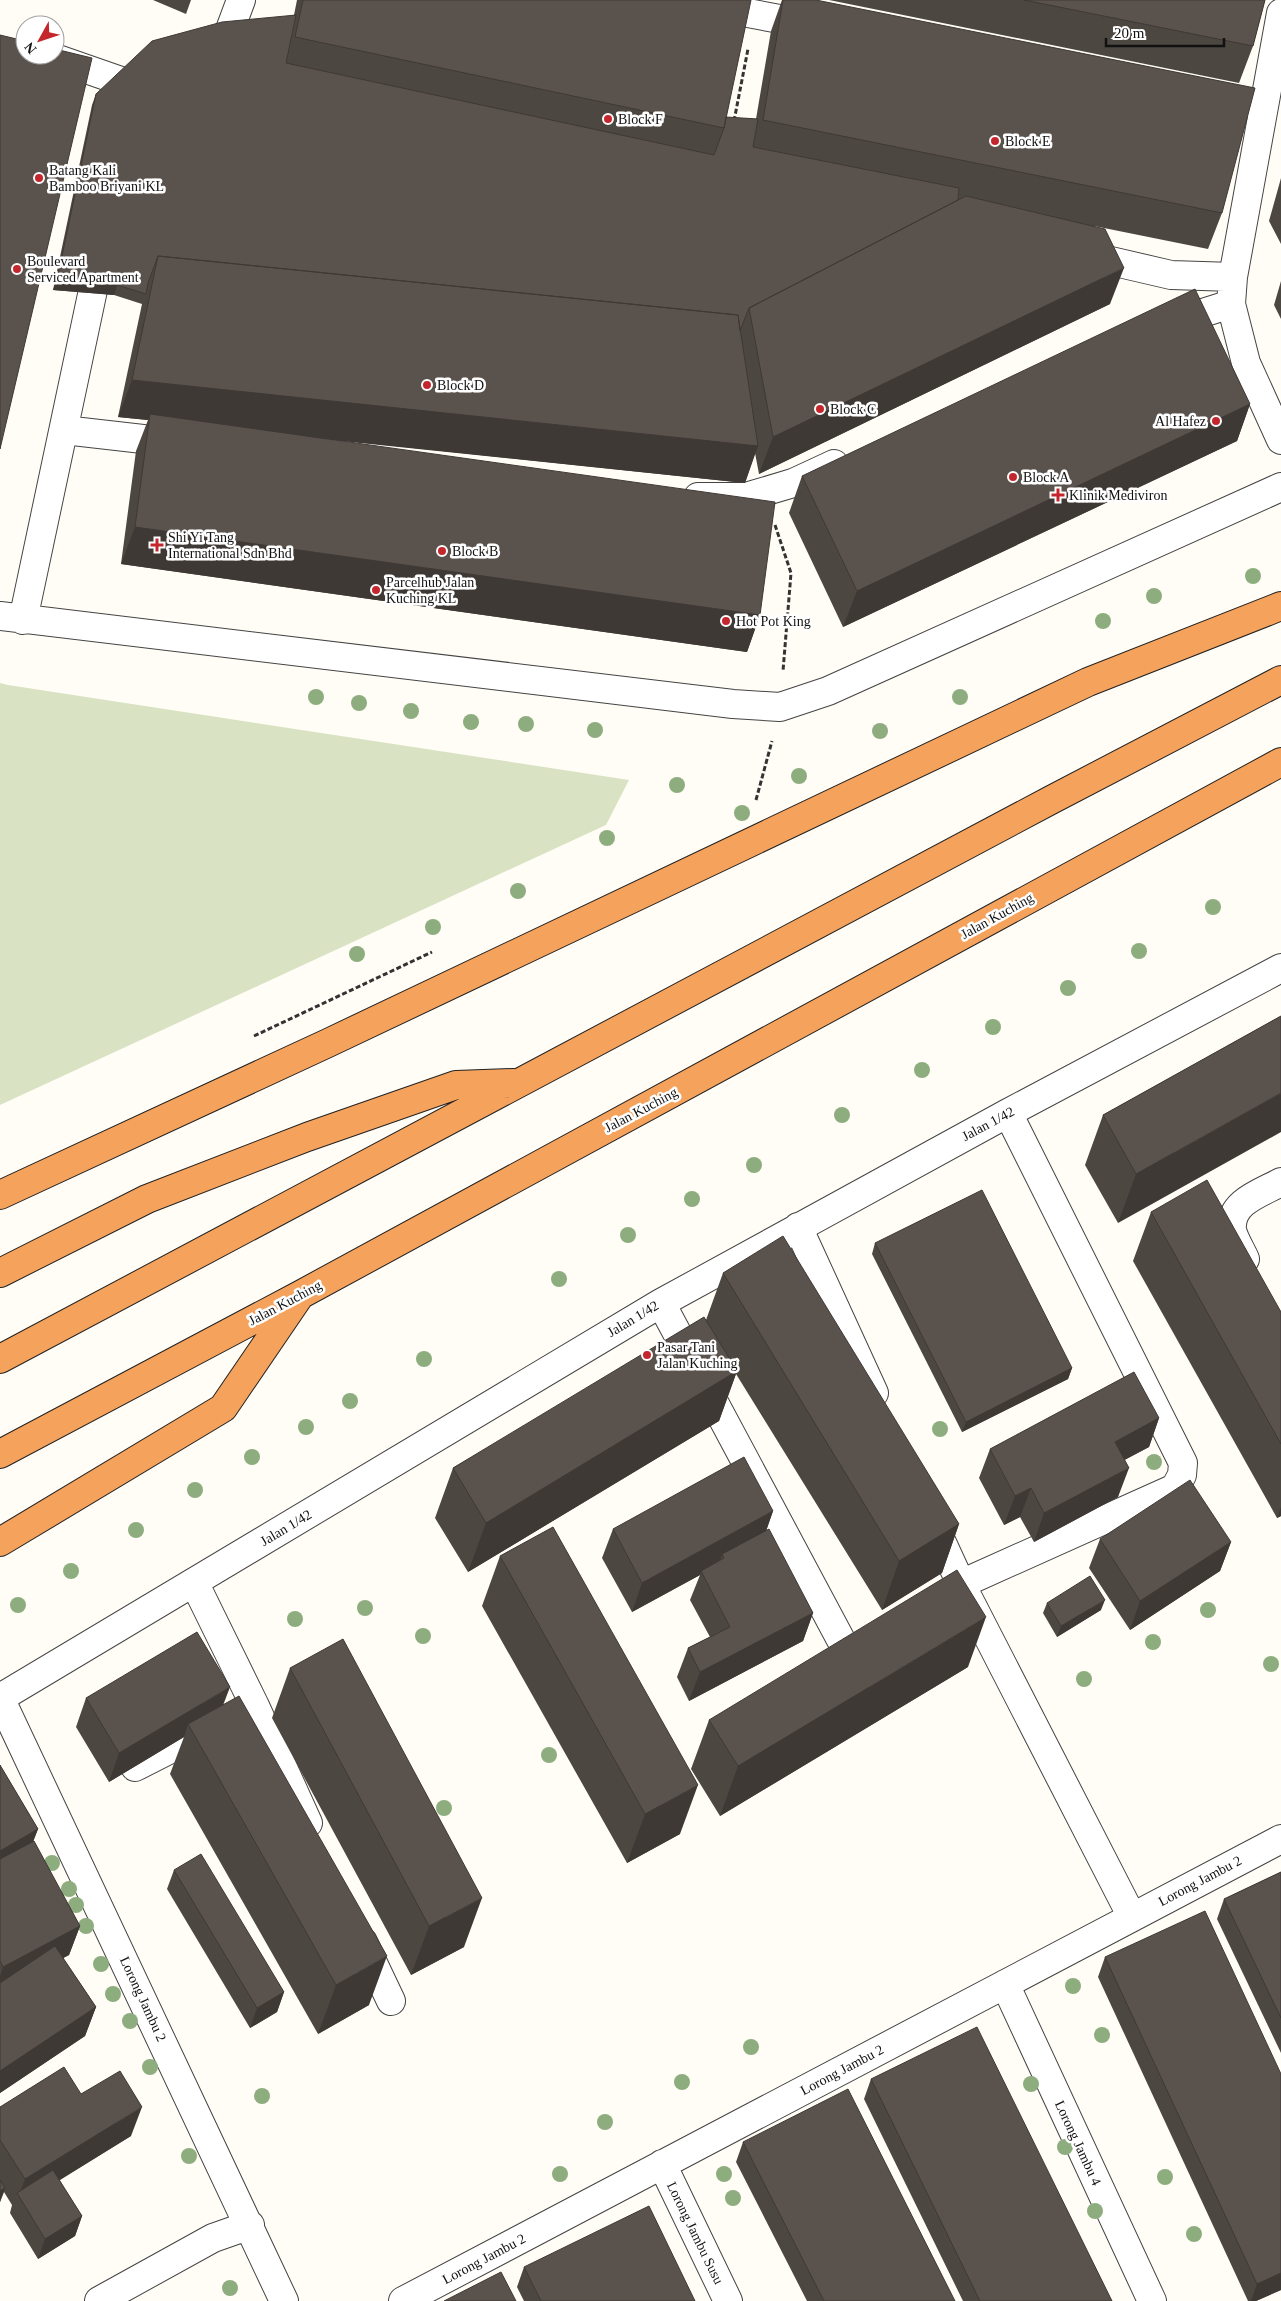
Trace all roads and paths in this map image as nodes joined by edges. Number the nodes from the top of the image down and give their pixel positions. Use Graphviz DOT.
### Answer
graph roads {
  1 [pos="241,0"];
  2 [pos="678,0"];
  3 [pos="1281,13"];
  4 [pos="754,15"];
  5 [pos="833,29"];
  6 [pos="65,60"];
  7 [pos="189,68"];
  8 [pos="1185,91"];
  9 [pos="1264,105"];
  10 [pos="129,114"];
  11 [pos="733,126"];
  12 [pos="104,236"];
  13 [pos="1060,250"];
  14 [pos="1233,277"];
  15 [pos="1232,304"];
  16 [pos="1146,330"];
  17 [pos="64,430"];
  18 [pos="1281,440"];
  19 [pos="202,445"];
  20 [pos="855,454"];
  21 [pos="1281,487"];
  22 [pos="765,491"];
  23 [pos="674,495"];
  24 [pos="1281,606"];
  25 [pos="11,618"];
  26 [pos="1281,680"];
  27 [pos="780,707"];
  28 [pos="1281,762"];
  29 [pos="749,803"];
  30 [pos="440,948"];
  31 [pos="1281,968"];
  32 [pos="252,1037"];
  33 [pos="521,1082"];
  34 [pos="1008,1113"];
  35 [pos="1281,1182"];
  36 [pos="0,1196"];
  37 [pos="798,1226"];
  38 [pos="0,1273"];
  39 [pos="1257,1284"];
  40 [pos="300,1295"];
  41 [pos="661,1302"];
  42 [pos="0,1359"];
  43 [pos="884,1414"];
  44 [pos="0,1454"];
  45 [pos="920,1494"];
  46 [pos="0,1542"];
  47 [pos="194,1582"];
  48 [pos="961,1584"];
  49 [pos="841,1640"];
  50 [pos="0,1698"];
  51 [pos="255,1706"];
  52 [pos="135,1767"];
  53 [pos="1281,1839"];
  54 [pos="320,1848"];
  55 [pos="1132,1917"];
  56 [pos="353,1920"];
  57 [pos="1005,1984"];
  58 [pos="391,2001"];
  59 [pos="662,2164"];
  60 [pos="250,2224"];
  61 [pos="99,2301"];
  62 [pos="284,2301"];
  63 [pos="403,2301"];
  64 [pos="728,2301"];
  65 [pos="1152,2301"];
  1 -- 7 [label="street"];
  2 -- 4 [label="street"];
  3 -- 9 [label="street"];
  4 -- 5 [label="street"];
  4 -- 11 [label="path"];
  6 -- 10 [label="street"];
  8 -- 9 [label="street"];
  9 -- 14 [label="street"];
  12 -- 17 [label="street"];
  13 -- 14 [label="street"];
  14 -- 15 [label="street"];
  15 -- 16 [label="street"];
  15 -- 18 [label="street"];
  17 -- 19 [label="street"];
  17 -- 25 [label="street"];
  20 -- 22 [label="street"];
  21 -- 27 [label="street"];
  22 -- 23 [label="street"];
  22 -- 27 [label="path"];
  24 -- 36 [label="highway"];
  25 -- 27 [label="street"];
  26 -- 33 [label="highway"];
  27 -- 29 [label="path"];
  28 -- 40 [label="highway, Jalan Kuching"];
  30 -- 32 [label="path"];
  31 -- 34 [label="street, Jalan 1/42"];
  33 -- 38 [label="highway"];
  33 -- 42 [label="highway"];
  34 -- 37 [label="street, Jalan 1/42"];
  34 -- 48 [label="street"];
  35 -- 39 [label="street"];
  37 -- 41 [label="street, Jalan 1/42"];
  37 -- 43 [label="street"];
  40 -- 44 [label="highway, Jalan Kuching"];
  40 -- 46 [label="highway"];
  41 -- 47 [label="street, Jalan 1/42"];
  41 -- 49 [label="street"];
  45 -- 48 [label="street"];
  47 -- 50 [label="street, Jalan 1/42"];
  47 -- 51 [label="street"];
  48 -- 55 [label="street"];
  50 -- 60 [label="street, Lorong Jambu 2"];
  51 -- 52 [label="street"];
  51 -- 54 [label="street"];
  53 -- 55 [label="street, Lorong Jambu 2"];
  55 -- 57 [label="street, Lorong Jambu 2"];
  56 -- 58 [label="street"];
  57 -- 59 [label="street, Lorong Jambu 2"];
  57 -- 65 [label="street, Lorong Jambu 4"];
  59 -- 63 [label="street, Lorong Jambu 2"];
  59 -- 64 [label="street, Lorong Jambu Susu"];
  60 -- 61 [label="street"];
  60 -- 62 [label="street, Lorong Jambu 2"];
}
